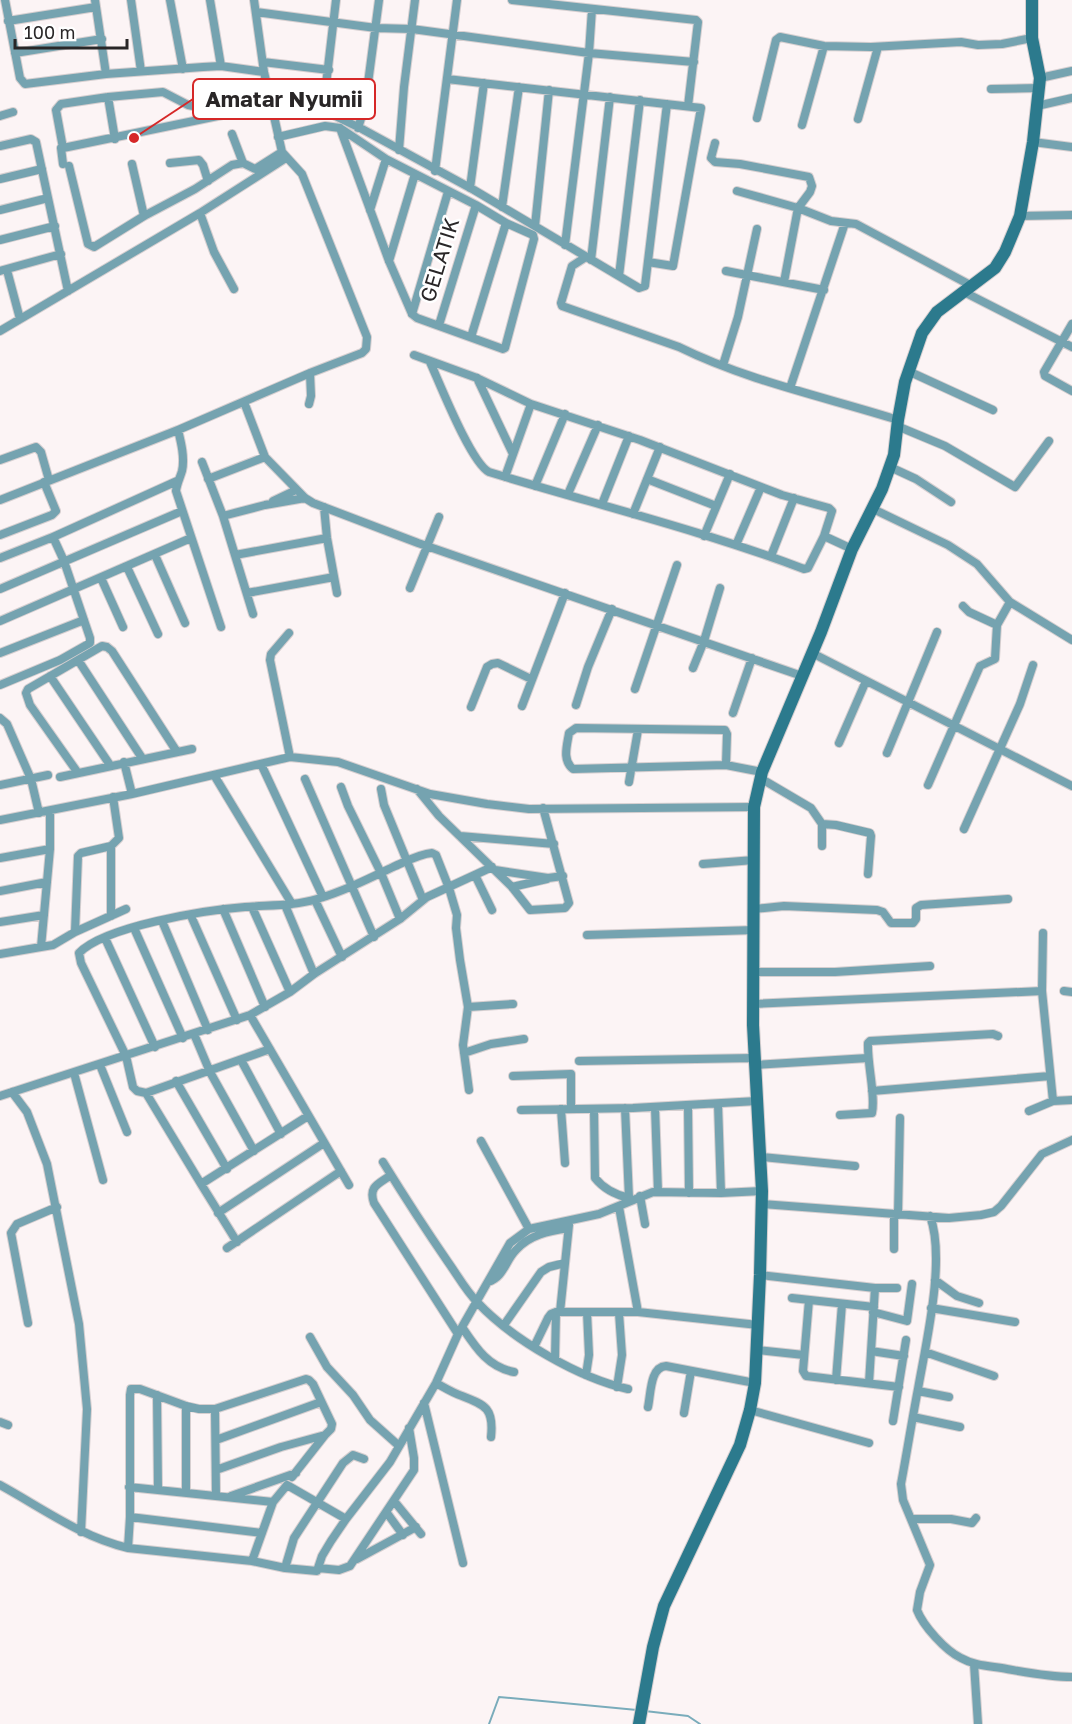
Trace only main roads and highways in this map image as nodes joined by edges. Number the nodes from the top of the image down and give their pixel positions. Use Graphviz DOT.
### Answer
graph roads {
  1 [pos="1032,0"];
  2 [pos="639,1724"];
  1 -- 2 [label="main road"];
}
